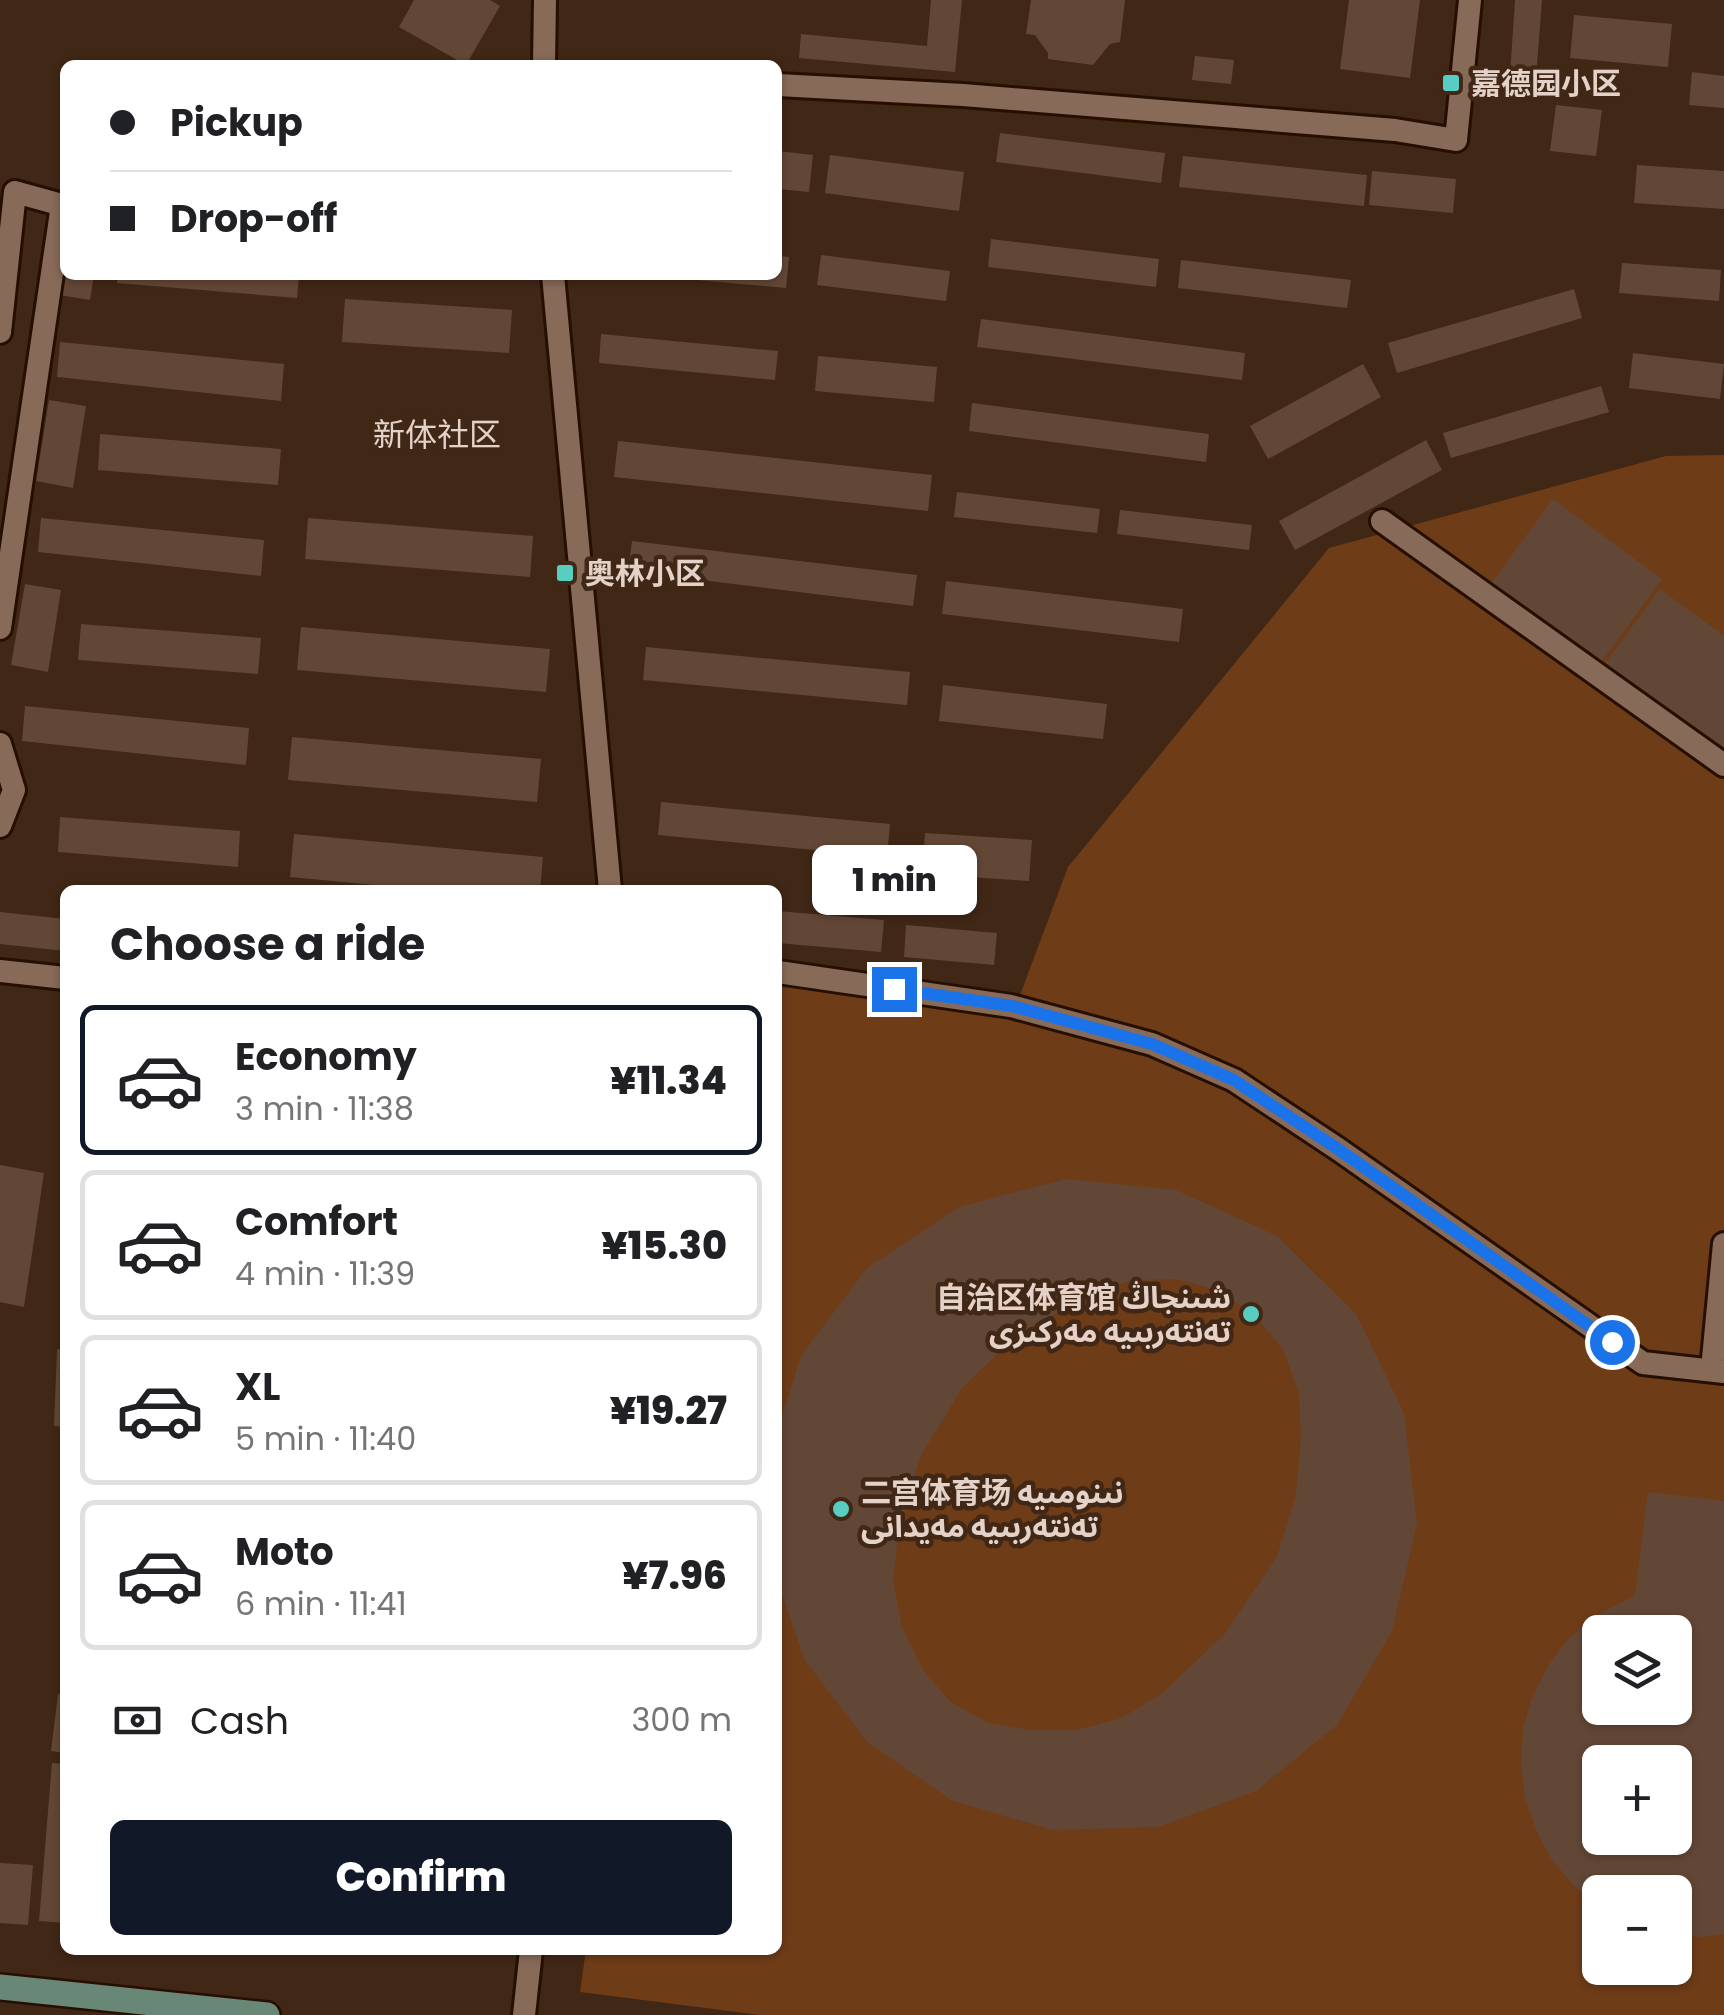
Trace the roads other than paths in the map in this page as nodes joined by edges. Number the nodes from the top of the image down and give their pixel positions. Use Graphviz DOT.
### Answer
graph roads {
  1 [pos="545,0"];
  2 [pos="1470,0"];
  3 [pos="544,60"];
  4 [pos="782,85"];
  5 [pos="60,205"];
  6 [pos="60,220"];
  7 [pos="553,280"];
  8 [pos="0,332"];
  9 [pos="1382,521"];
  10 [pos="0,628"];
  11 [pos="0,744"];
  12 [pos="1724,765"];
  13 [pos="0,826"];
  14 [pos="610,885"];
  15 [pos="0,971"];
  16 [pos="782,973"];
  17 [pos="60,977"];
  18 [pos="1724,1244"];
  19 [pos="1718,1370"];
  20 [pos="531,1955"];
  21 [pos="0,1988"];
  22 [pos="267,2015"];
  23 [pos="524,2015"];
  1 -- 3 [label="street"];
  2 -- 4 [label="street"];
  5 -- 8 [label="street"];
  6 -- 10 [label="street"];
  7 -- 14 [label="street"];
  9 -- 12 [label="street"];
  11 -- 13 [label="street"];
  15 -- 17 [label="street"];
  16 -- 19 [label="street"];
  18 -- 19 [label="street"];
  20 -- 23 [label="street"];
  21 -- 22 [label="main road"];
}
